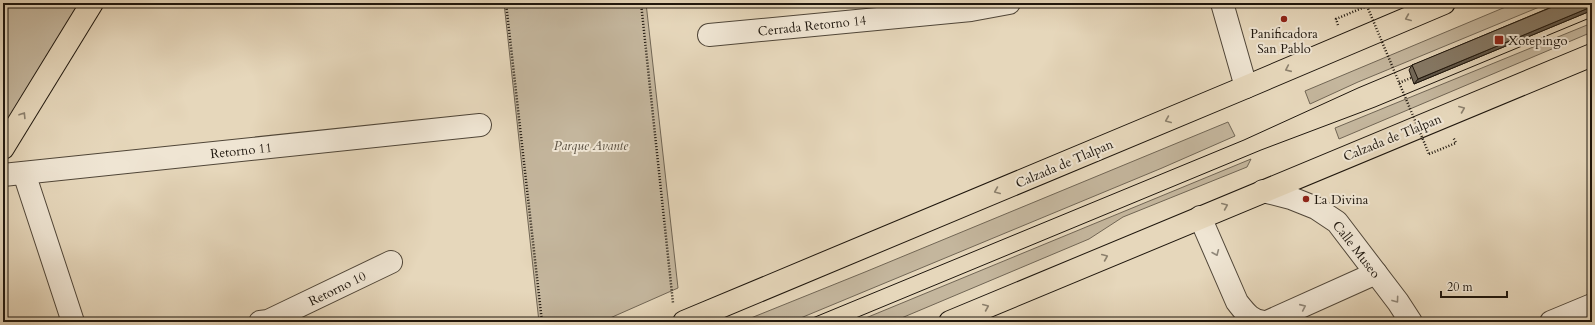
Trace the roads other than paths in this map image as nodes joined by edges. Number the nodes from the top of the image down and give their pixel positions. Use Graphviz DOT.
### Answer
graph roads {
  1 [pos="92,3"];
  2 [pos="1009,3"];
  3 [pos="1222,3"];
  4 [pos="1444,3"];
  5 [pos="709,35"];
  6 [pos="1592,55"];
  7 [pos="1246,87"];
  8 [pos="480,126"];
  9 [pos="3,148"];
  10 [pos="13,174"];
  11 [pos="1263,191"];
  12 [pos="1200,217"];
  13 [pos="391,262"];
  14 [pos="1376,273"];
  15 [pos="1592,305"];
  16 [pos="679,314"];
  17 [pos="73,322"];
  18 [pos="260,322"];
  19 [pos="950,322"];
  20 [pos="1266,322"];
  21 [pos="1410,322"];
  22 [pos="1551,322"];
  9 -- 1 [label="main road, one-way"];
  2 -- 5 [label="street, Cerrada Retorno 14"];
  3 -- 7 [label="street"];
  4 -- 7 [label="main road, Calzada de Tlalpan, one-way"];
  11 -- 6 [label="main road, Calzada de Tlalpan, one-way"];
  7 -- 16 [label="main road, Calzada de Tlalpan, one-way"];
  8 -- 10 [label="street, Retorno 11"];
  10 -- 17 [label="street"];
  12 -- 11 [label="main road, Calzada de Tlalpan, one-way"];
  11 -- 14 [label="street, Calle Museo"];
  19 -- 12 [label="main road, Calzada de Tlalpan, one-way"];
  12 -- 20 [label="street, one-way"];
  13 -- 18 [label="street, Retorno 10"];
  20 -- 14 [label="street, one-way"];
  14 -- 21 [label="street, Calle Museo, one-way"];
  15 -- 22 [label="street"];
}
